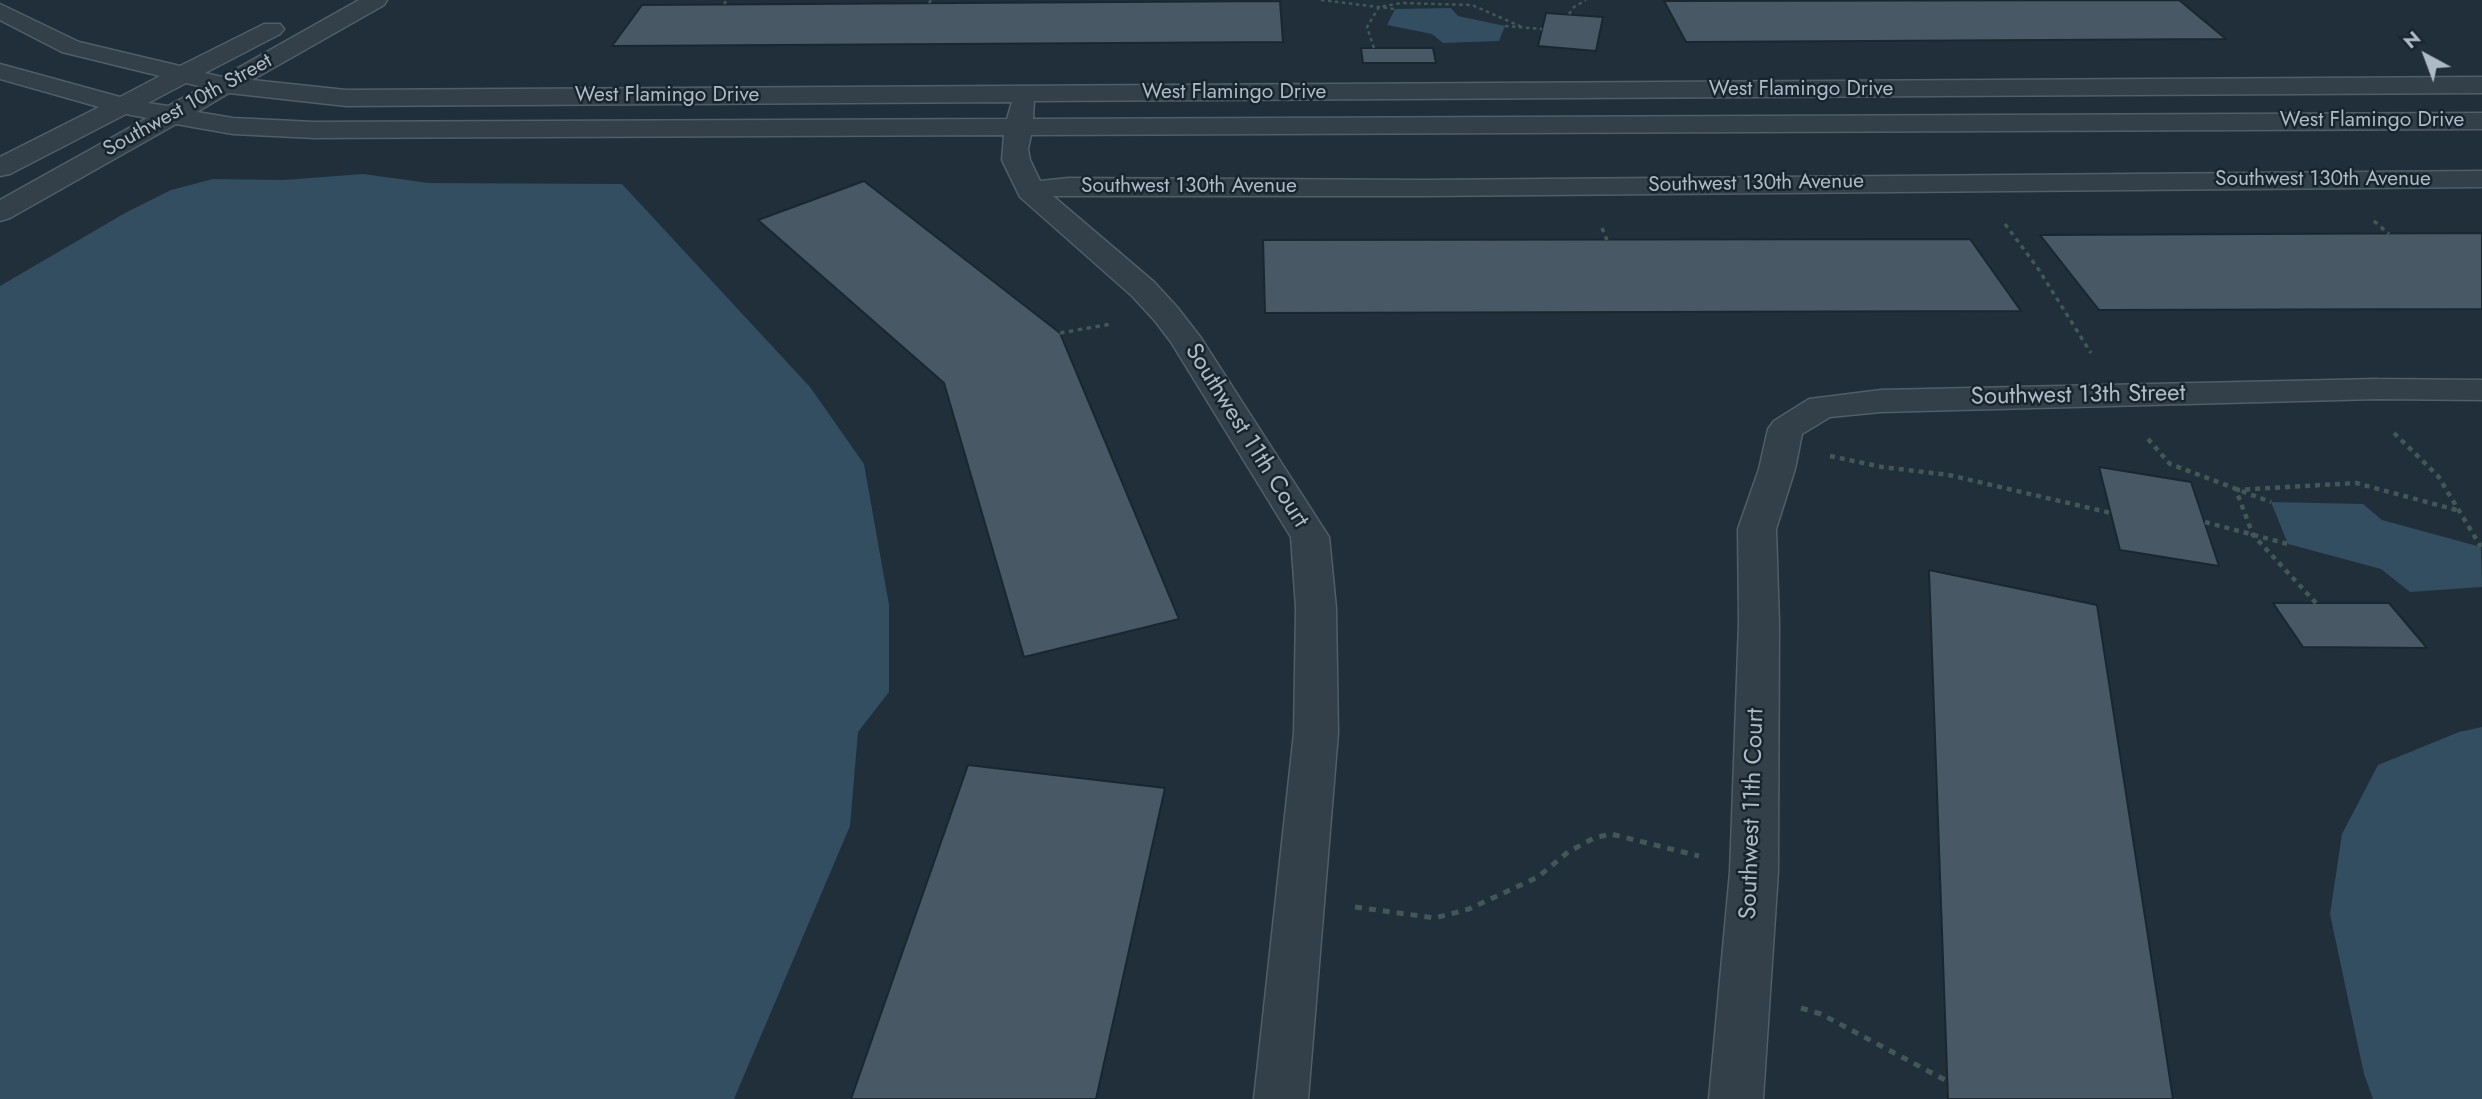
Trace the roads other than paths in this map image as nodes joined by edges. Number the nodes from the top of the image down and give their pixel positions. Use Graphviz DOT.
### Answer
graph roads {
  1 [pos="376,0"];
  2 [pos="0,11"];
  3 [pos="293,18"];
  4 [pos="0,71"];
  5 [pos="185,75"];
  6 [pos="225,85"];
  7 [pos="2482,85"];
  8 [pos="1025,94"];
  9 [pos="124,106"];
  10 [pos="172,115"];
  11 [pos="2482,121"];
  12 [pos="1018,129"];
  13 [pos="0,168"];
  14 [pos="2482,179"];
  15 [pos="1030,191"];
  16 [pos="0,212"];
  17 [pos="2482,390"];
  18 [pos="1757,529"];
  19 [pos="1281,1099"];
  20 [pos="1736,1099"];
  1 -- 6 [label="street, Southwest 10th Street"];
  2 -- 5 [label="street, West Flamingo Drive"];
  3 -- 5 [label="street, Southwest 10th Street"];
  4 -- 9 [label="street, West Flamingo Drive"];
  5 -- 6 [label="street, West Flamingo Drive"];
  5 -- 9 [label="street, Southwest 10th Street"];
  6 -- 8 [label="street, West Flamingo Drive"];
  6 -- 10 [label="street, Southwest 10th Street"];
  7 -- 8 [label="street, West Flamingo Drive"];
  8 -- 12 [label="street, Southwest 11th Court"];
  9 -- 10 [label="street, West Flamingo Drive"];
  9 -- 13 [label="street, Southwest 10th Street"];
  10 -- 12 [label="street, West Flamingo Drive"];
  10 -- 16 [label="street, Southwest 10th Street"];
  11 -- 12 [label="street, West Flamingo Drive"];
  12 -- 15 [label="street, Southwest 11th Court"];
  14 -- 15 [label="street, Southwest 130th Avenue"];
  15 -- 19 [label="street, Southwest 11th Court"];
  17 -- 18 [label="street, Southwest 13th Street"];
  18 -- 20 [label="street, Southwest 11th Court"];
}
